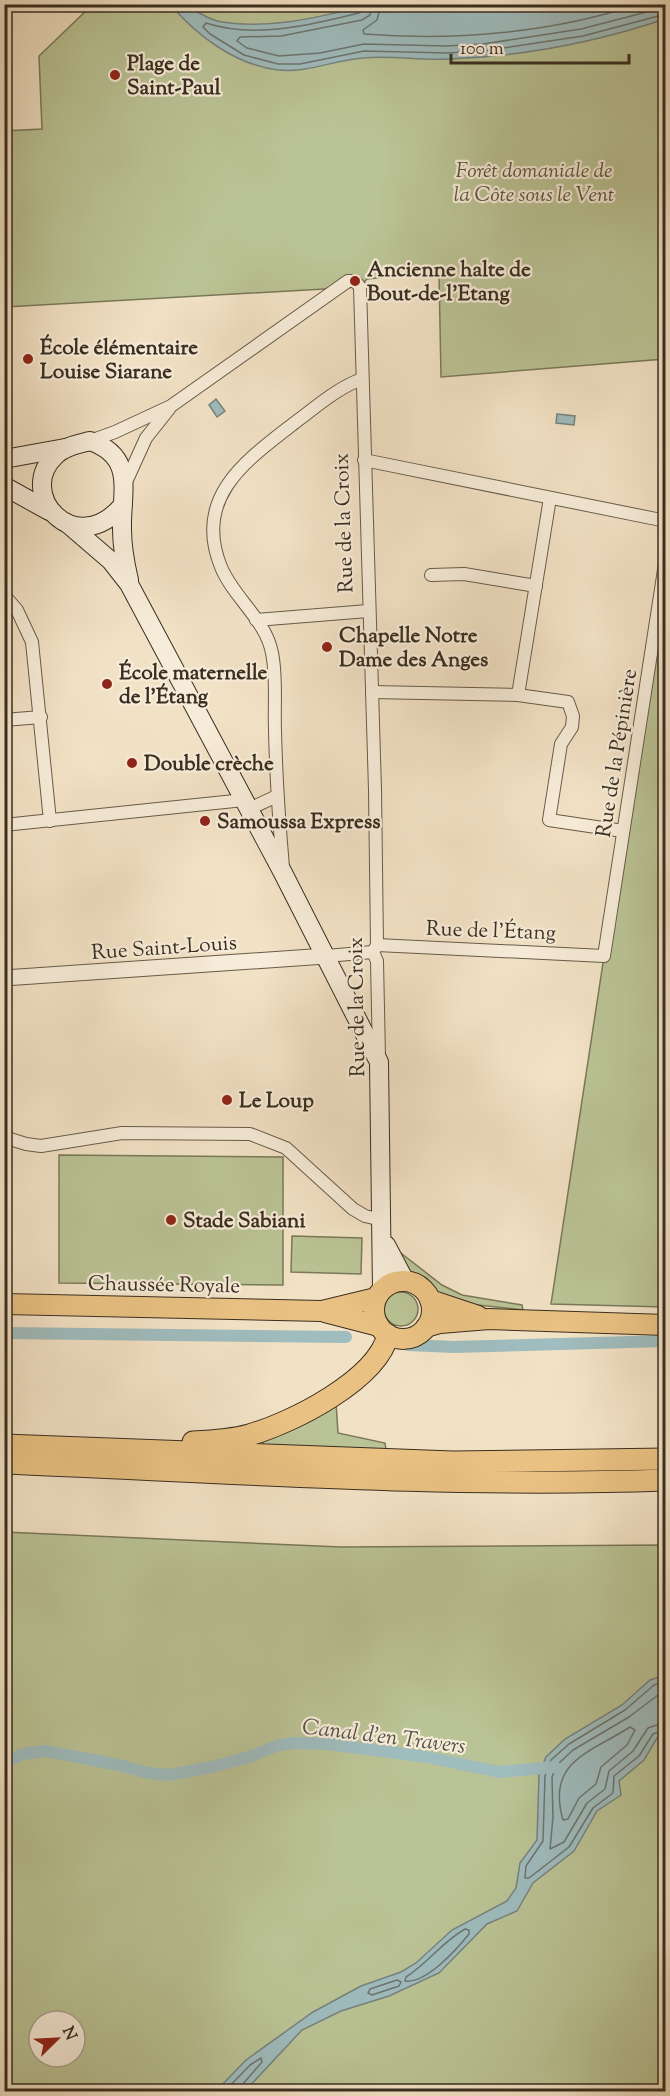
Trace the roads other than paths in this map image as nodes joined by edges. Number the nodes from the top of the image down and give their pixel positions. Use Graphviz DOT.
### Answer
graph roads {
  1 [pos="362,379"];
  2 [pos="171,406"];
  3 [pos="90,441"];
  4 [pos="67,447"];
  5 [pos="4,459"];
  6 [pos="364,460"];
  7 [pos="126,483"];
  8 [pos="4,486"];
  9 [pos="550,498"];
  10 [pos="123,505"];
  11 [pos="50,511"];
  12 [pos="666,521"];
  13 [pos="68,524"];
  14 [pos="666,557"];
  15 [pos="431,575"];
  16 [pos="129,584"];
  17 [pos="536,586"];
  18 [pos="4,595"];
  19 [pos="11,611"];
  20 [pos="368,611"];
  21 [pos="256,620"];
  22 [pos="372,692"];
  23 [pos="518,695"];
  24 [pos="41,717"];
  25 [pos="4,720"];
  26 [pos="277,796"];
  27 [pos="247,804"];
  28 [pos="50,820"];
  29 [pos="4,825"];
  30 [pos="623,831"];
  31 [pos="283,873"];
  32 [pos="375,949"];
  33 [pos="326,956"];
  34 [pos="604,956"];
  35 [pos="4,978"];
  36 [pos="379,1062"];
  37 [pos="4,1133"];
  38 [pos="382,1229"];
  39 [pos="405,1281"];
  40 [pos="379,1294"];
  41 [pos="430,1300"];
  42 [pos="4,1304"];
  43 [pos="322,1311"];
  44 [pos="489,1319"];
  45 [pos="666,1325"];
  46 [pos="426,1327"];
  47 [pos="383,1330"];
  48 [pos="4,1445"];
  49 [pos="113,1448"];
  50 [pos="666,1459"];
  51 [pos="4,1463"];
  52 [pos="666,1480"];
  1 -- 2 [label="street, Rue de la Croix"];
  1 -- 6 [label="street, Rue de la Croix"];
  1 -- 21 [label="street"];
  2 -- 3 [label="street, Rue de la Croix"];
  2 -- 7 [label="street, Rue de la Croix"];
  3 -- 4 [label="main road"];
  3 -- 7 [label="main road"];
  4 -- 5 [label="main road"];
  4 -- 11 [label="main road"];
  6 -- 9 [label="street"];
  6 -- 20 [label="street, Rue de la Croix"];
  7 -- 10 [label="main road"];
  8 -- 11 [label="main road"];
  9 -- 12 [label="street"];
  9 -- 17 [label="street"];
  10 -- 13 [label="main road"];
  10 -- 16 [label="main road"];
  11 -- 13 [label="main road"];
  13 -- 16 [label="main road"];
  14 -- 30 [label="street, Rue de la Pépinière"];
  15 -- 17 [label="street"];
  16 -- 27 [label="main road"];
  17 -- 23 [label="street"];
  18 -- 19 [label="street"];
  19 -- 24 [label="street"];
  20 -- 21 [label="street"];
  20 -- 22 [label="street, Rue de la Croix"];
  21 -- 26 [label="street"];
  22 -- 23 [label="street"];
  22 -- 32 [label="street, Rue de la Croix"];
  23 -- 30 [label="street"];
  24 -- 25 [label="street"];
  24 -- 28 [label="street"];
  26 -- 27 [label="street"];
  26 -- 31 [label="street"];
  27 -- 28 [label="street"];
  27 -- 31 [label="main road"];
  28 -- 29 [label="street"];
  30 -- 34 [label="street, Rue de la Pépinière"];
  31 -- 33 [label="main road"];
  32 -- 33 [label="street, Rue de l'Étang"];
  32 -- 34 [label="street, Rue de l'Étang"];
  32 -- 36 [label="street, Rue de la Croix"];
  33 -- 35 [label="street, Rue Saint-Louis"];
  33 -- 36 [label="main road"];
  36 -- 38 [label="main road, Rue de la Croix"];
  37 -- 38 [label="street"];
  38 -- 39 [label="main road, Rue de la Croix"];
  38 -- 40 [label="main road, Rue de la Croix"];
  39 -- 40 [label="main road"];
  39 -- 41 [label="main road"];
  40 -- 43 [label="main road, Chaussée Royale"];
  40 -- 47 [label="main road"];
  41 -- 44 [label="main road"];
  41 -- 46 [label="main road"];
  42 -- 43 [label="main road, Chaussée Royale"];
  43 -- 47 [label="main road, Chaussée Royale"];
  44 -- 45 [label="main road"];
  44 -- 46 [label="main road"];
  46 -- 47 [label="main road"];
  47 -- 49 [label="highway"];
  48 -- 49 [label="highway"];
  49 -- 50 [label="highway"];
  51 -- 52 [label="highway"];
}
